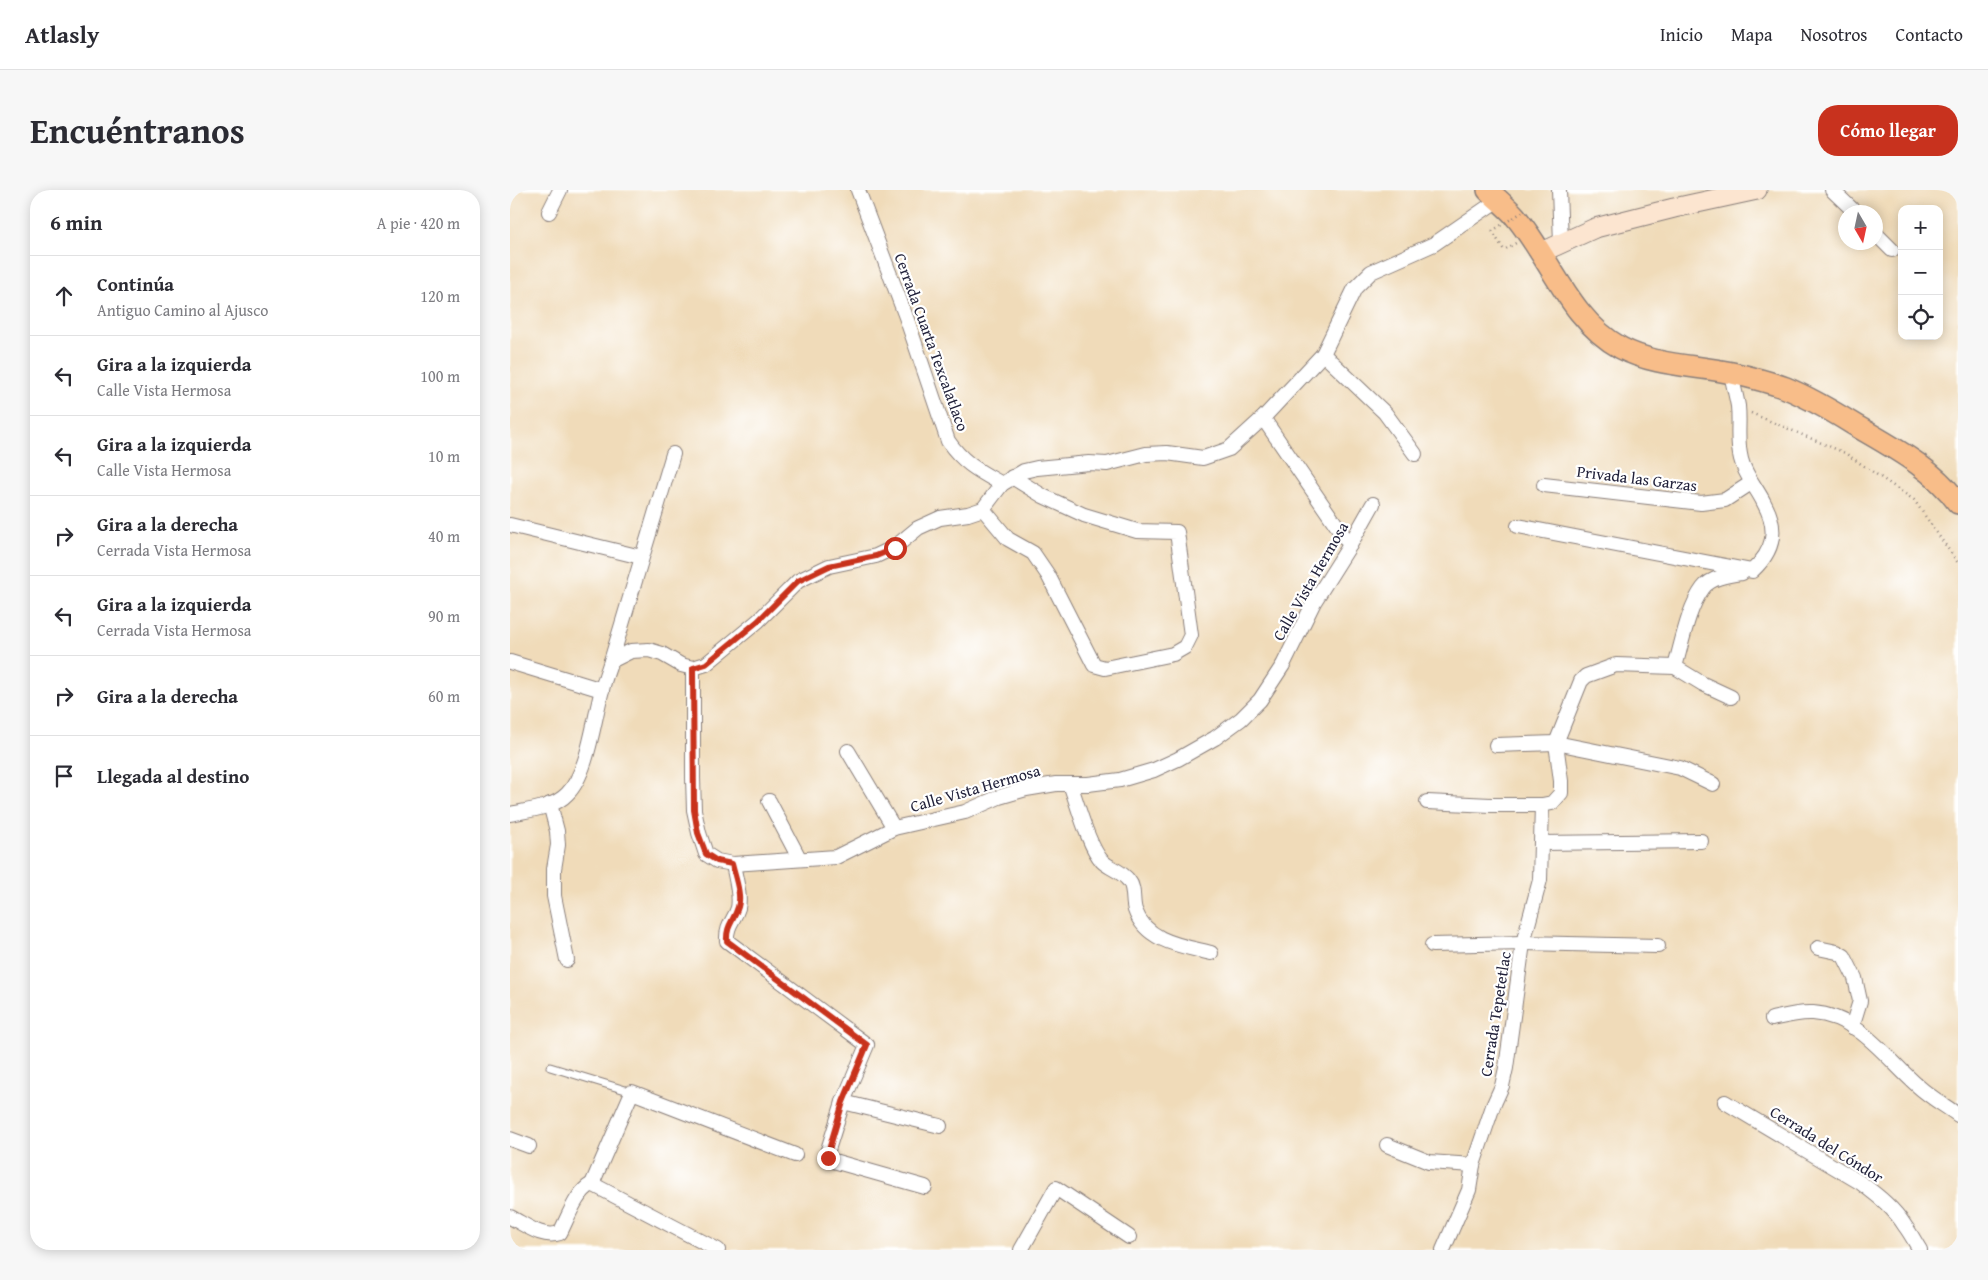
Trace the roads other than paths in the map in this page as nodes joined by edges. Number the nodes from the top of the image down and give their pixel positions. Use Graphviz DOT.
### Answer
graph roads {
  1 [pos="560,190"];
  2 [pos="858,190"];
  3 [pos="1559,190"];
  4 [pos="1757,190"];
  5 [pos="1832,190"];
  6 [pos="1493,195"];
  7 [pos="1848,205"];
  8 [pos="549,212"];
  9 [pos="1883,241"];
  10 [pos="1561,243"];
  11 [pos="1892,250"];
  12 [pos="1540,253"];
  13 [pos="1323,354"];
  14 [pos="1731,373"];
  15 [pos="1263,418"];
  16 [pos="673,454"];
  17 [pos="1415,454"];
  18 [pos="1007,481"];
  19 [pos="1751,483"];
  20 [pos="1544,485"];
  21 [pos="1958,503"];
  22 [pos="1373,504"];
  23 [pos="983,509"];
  24 [pos="510,525"];
  25 [pos="1518,526"];
  26 [pos="1350,545"];
  27 [pos="641,557"];
  28 [pos="1752,571"];
  29 [pos="611,661"];
  30 [pos="510,662"];
  31 [pos="1675,667"];
  32 [pos="693,668"];
  33 [pos="602,690"];
  34 [pos="1732,698"];
  35 [pos="1556,743"];
  36 [pos="1496,745"];
  37 [pos="848,751"];
  38 [pos="1070,784"];
  39 [pos="1713,784"];
  40 [pos="769,801"];
  41 [pos="1427,802"];
  42 [pos="550,804"];
  43 [pos="1542,805"];
  44 [pos="510,814"];
  45 [pos="894,828"];
  46 [pos="1701,841"];
  47 [pos="1541,843"];
  48 [pos="799,858"];
  49 [pos="732,864"];
  50 [pos="1523,943"];
  51 [pos="1432,945"];
  52 [pos="1658,946"];
  53 [pos="1818,948"];
  54 [pos="1211,953"];
  55 [pos="567,960"];
  56 [pos="1772,1019"];
  57 [pos="1852,1027"];
  58 [pos="550,1067"];
  59 [pos="632,1092"];
  60 [pos="843,1102"];
  61 [pos="1725,1102"];
  62 [pos="1958,1115"];
  63 [pos="940,1126"];
  64 [pos="510,1139"];
  65 [pos="1387,1145"];
  66 [pos="529,1146"];
  67 [pos="795,1154"];
  68 [pos="1473,1165"];
  69 [pos="592,1184"];
  70 [pos="925,1187"];
  71 [pos="510,1217"];
  72 [pos="1129,1237"];
  73 [pos="718,1250"];
  74 [pos="1021,1250"];
  75 [pos="1444,1250"];
  76 [pos="1920,1250"];
  1 -- 8 [label="street"];
  2 -- 18 [label="street, Cerrada Cuarta Texcalatlaco"];
  3 -- 10 [label="street"];
  4 -- 10 [label="main road"];
  5 -- 7 [label="street"];
  6 -- 12 [label="main road"];
  6 -- 13 [label="street"];
  9 -- 11 [label="street"];
  10 -- 12 [label="main road"];
  12 -- 14 [label="main road"];
  13 -- 15 [label="street"];
  13 -- 17 [label="street"];
  14 -- 19 [label="street"];
  14 -- 21 [label="main road"];
  15 -- 18 [label="street"];
  15 -- 26 [label="street"];
  16 -- 27 [label="street"];
  18 -- 23 [label="street"];
  18 -- 23 [label="street, Cerrada Cuarta Texcalatlaco"];
  19 -- 20 [label="street, Privada las Garzas"];
  19 -- 28 [label="street"];
  22 -- 26 [label="street, Calle Vista Hermosa"];
  23 -- 32 [label="street"];
  24 -- 27 [label="street"];
  25 -- 28 [label="street"];
  26 -- 38 [label="street, Calle Vista Hermosa"];
  27 -- 29 [label="street"];
  28 -- 31 [label="street"];
  29 -- 32 [label="street"];
  29 -- 33 [label="street"];
  30 -- 33 [label="street"];
  31 -- 34 [label="street"];
  31 -- 35 [label="street"];
  32 -- 49 [label="street, Calle Vista Hermosa"];
  33 -- 42 [label="street"];
  35 -- 36 [label="street"];
  35 -- 39 [label="street"];
  35 -- 43 [label="street"];
  37 -- 45 [label="street"];
  38 -- 45 [label="street, Calle Vista Hermosa"];
  38 -- 54 [label="street"];
  40 -- 48 [label="street"];
  41 -- 43 [label="street"];
  42 -- 44 [label="street"];
  42 -- 55 [label="street"];
  43 -- 47 [label="street, Cerrada Tepetetlac"];
  45 -- 48 [label="street, Calle Vista Hermosa"];
  46 -- 47 [label="street"];
  47 -- 50 [label="street, Cerrada Tepetetlac"];
  48 -- 49 [label="street, Calle Vista Hermosa"];
  49 -- 60 [label="street"];
  50 -- 51 [label="street"];
  50 -- 52 [label="street"];
  50 -- 68 [label="street, Cerrada Tepetetlac"];
  53 -- 57 [label="street"];
  56 -- 57 [label="street"];
  57 -- 62 [label="street"];
  58 -- 59 [label="lane"];
  59 -- 67 [label="street"];
  59 -- 69 [label="street"];
  60 -- 63 [label="street"];
  60 -- 70 [label="street"];
  61 -- 76 [label="street, Cerrada del Cóndor"];
  64 -- 66 [label="street"];
  65 -- 68 [label="street"];
  68 -- 75 [label="street, Cerrada Tepetetlac"];
  69 -- 71 [label="street"];
  69 -- 73 [label="street"];
  72 -- 74 [label="street"];
}
